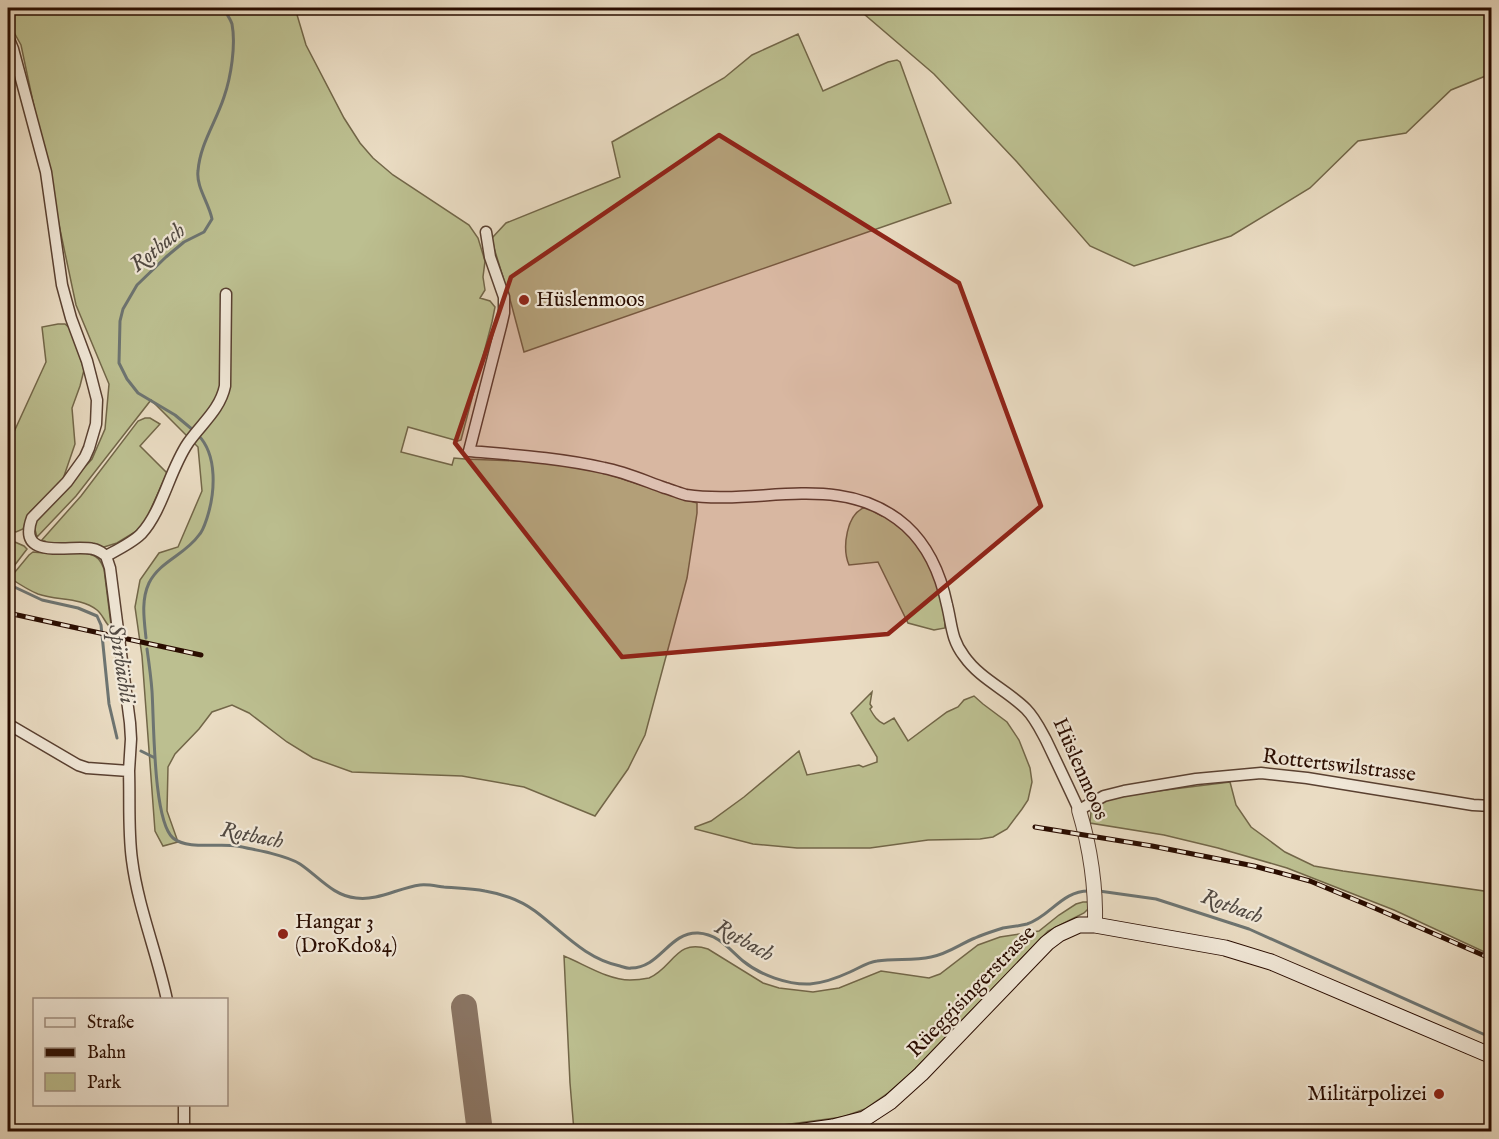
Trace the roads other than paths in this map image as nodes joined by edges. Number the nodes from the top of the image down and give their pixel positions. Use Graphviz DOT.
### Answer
graph roads {
  1 [pos="8,37"];
  2 [pos="486,232"];
  3 [pos="226,294"];
  4 [pos="106,556"];
  5 [pos="8,724"];
  6 [pos="129,771"];
  7 [pos="1491,806"];
  8 [pos="1079,810"];
  9 [pos="1095,925"];
  10 [pos="167,998"];
  11 [pos="1491,1056"];
  12 [pos="184,1106"];
  13 [pos="184,1131"];
  14 [pos="797,1131"];
  1 -- 4 [label="street"];
  2 -- 8 [label="street, Hüslenmoos"];
  3 -- 4 [label="street"];
  4 -- 6 [label="street"];
  5 -- 6 [label="street"];
  6 -- 10 [label="street"];
  7 -- 8 [label="street, Rottertswilstrasse"];
  8 -- 9 [label="street, Hüslenmoos"];
  9 -- 11 [label="main road, Rüeggisingerstrasse"];
  9 -- 14 [label="main road, Rüeggisingerstrasse"];
  12 -- 13 [label="street"];
}
